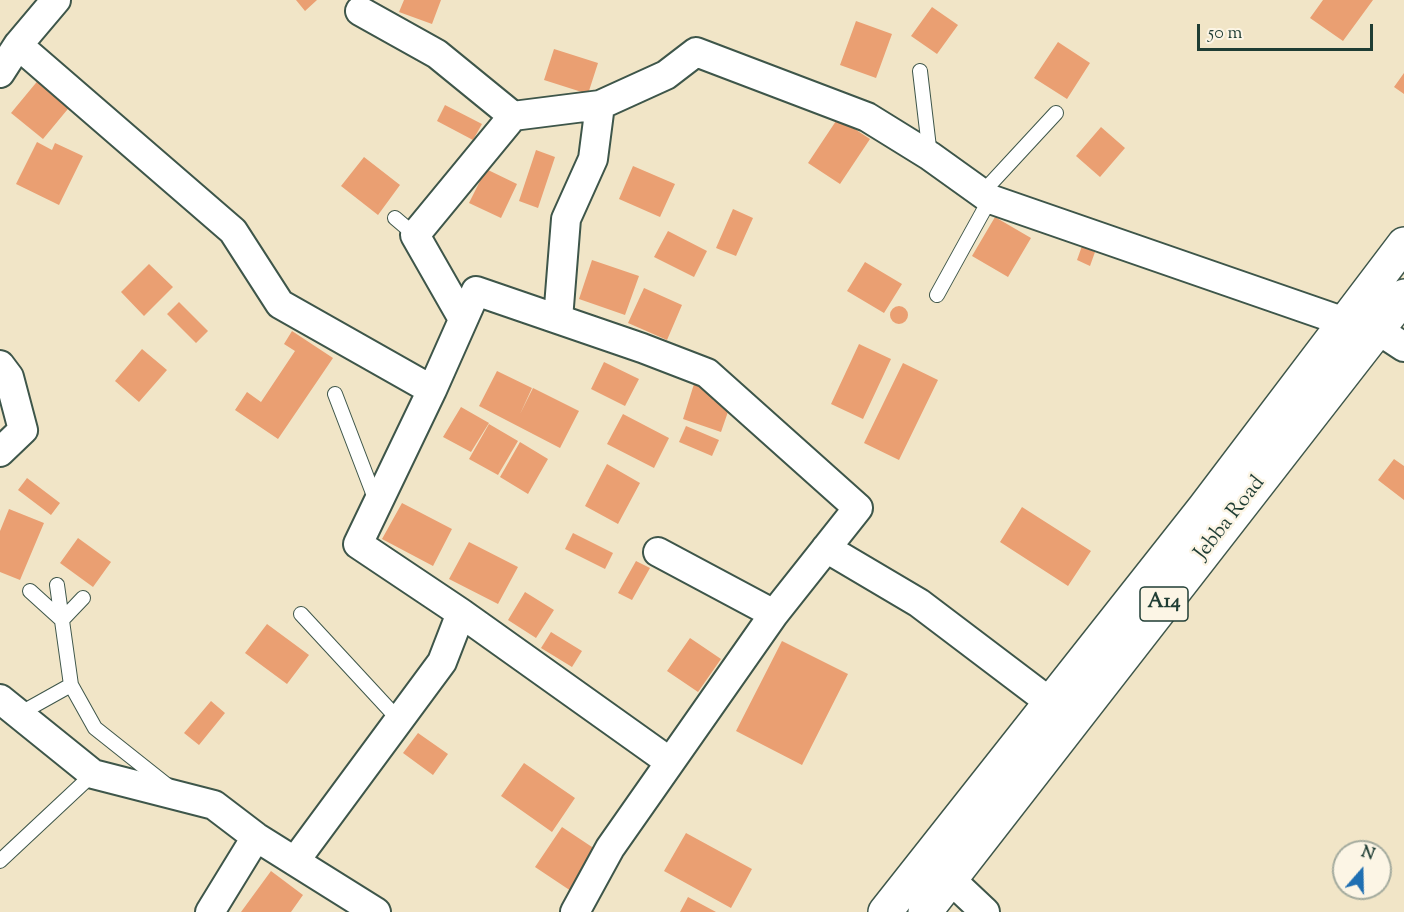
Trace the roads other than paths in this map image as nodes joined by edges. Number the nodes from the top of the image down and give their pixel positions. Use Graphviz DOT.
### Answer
graph roads {
  1 [pos="56,0"];
  2 [pos="360,12"];
  3 [pos="18,45"];
  4 [pos="920,71"];
  5 [pos="0,73"];
  6 [pos="600,105"];
  7 [pos="1056,113"];
  8 [pos="513,116"];
  9 [pos="930,156"];
  10 [pos="986,196"];
  11 [pos="1404,244"];
  12 [pos="937,295"];
  13 [pos="1404,296"];
  14 [pos="464,319"];
  15 [pos="558,319"];
  16 [pos="1345,321"];
  17 [pos="1391,339"];
  18 [pos="0,365"];
  19 [pos="432,390"];
  20 [pos="335,394"];
  21 [pos="0,452"];
  22 [pos="377,504"];
  23 [pos="826,548"];
  24 [pos="658,552"];
  25 [pos="57,585"];
  26 [pos="30,591"];
  27 [pos="83,598"];
  28 [pos="461,613"];
  29 [pos="301,614"];
  30 [pos="774,614"];
  31 [pos="62,620"];
  32 [pos="71,685"];
  33 [pos="1051,703"];
  34 [pos="10,707"];
  35 [pos="399,720"];
  36 [pos="670,762"];
  37 [pos="93,774"];
  38 [pos="181,797"];
  39 [pos="256,837"];
  40 [pos="0,861"];
  41 [pos="295,861"];
  42 [pos="950,879"];
  43 [pos="210,912"];
  44 [pos="376,912"];
  45 [pos="575,912"];
  46 [pos="885,912"];
  47 [pos="925,912"];
  48 [pos="985,912"];
  1 -- 3 [label="street"];
  2 -- 8 [label="street"];
  3 -- 5 [label="street"];
  3 -- 19 [label="street"];
  4 -- 9 [label="lane"];
  6 -- 8 [label="street"];
  6 -- 9 [label="street"];
  6 -- 15 [label="street"];
  7 -- 10 [label="lane"];
  8 -- 14 [label="street"];
  9 -- 10 [label="street"];
  10 -- 12 [label="lane"];
  10 -- 16 [label="street"];
  11 -- 16 [label="highway"];
  13 -- 17 [label="highway, Jebba Road / A14"];
  14 -- 15 [label="street"];
  14 -- 19 [label="street"];
  15 -- 23 [label="street"];
  16 -- 33 [label="highway"];
  17 -- 42 [label="highway, Jebba Road / A14"];
  18 -- 21 [label="street"];
  19 -- 22 [label="street"];
  20 -- 22 [label="lane"];
  22 -- 28 [label="street"];
  23 -- 30 [label="street"];
  23 -- 33 [label="street"];
  24 -- 30 [label="street"];
  25 -- 31 [label="lane"];
  26 -- 31 [label="lane"];
  27 -- 31 [label="lane"];
  28 -- 35 [label="street"];
  28 -- 36 [label="street"];
  29 -- 35 [label="lane"];
  30 -- 36 [label="street"];
  31 -- 32 [label="lane"];
  32 -- 34 [label="lane"];
  32 -- 38 [label="lane"];
  33 -- 46 [label="highway"];
  34 -- 37 [label="street"];
  35 -- 41 [label="street"];
  36 -- 45 [label="street"];
  37 -- 38 [label="street"];
  37 -- 40 [label="lane"];
  38 -- 39 [label="street"];
  39 -- 41 [label="street"];
  39 -- 43 [label="street"];
  41 -- 44 [label="street"];
  42 -- 47 [label="highway, Jebba Road / A14"];
  42 -- 48 [label="street"];
}
